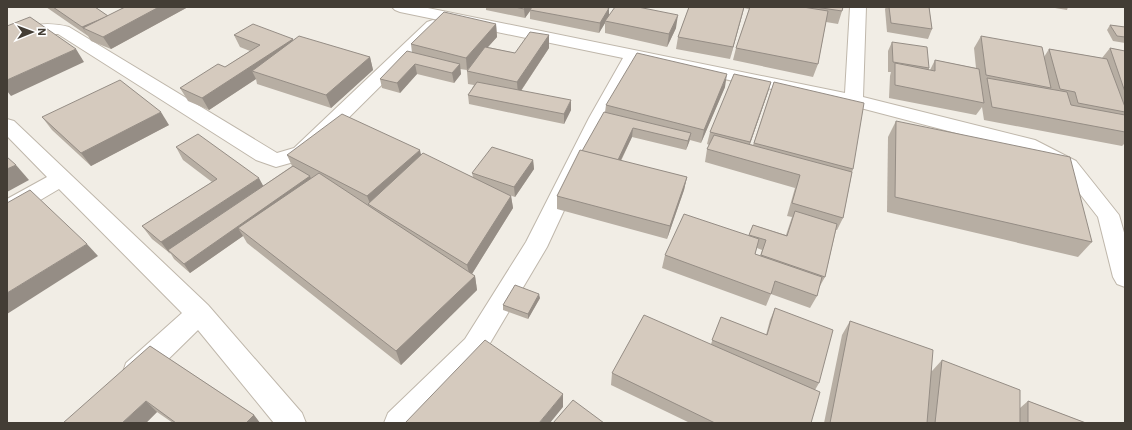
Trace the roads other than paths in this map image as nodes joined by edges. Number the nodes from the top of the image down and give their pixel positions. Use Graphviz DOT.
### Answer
graph roads {
  1 [pos="400,7"];
  2 [pos="858,7"];
  3 [pos="442,16"];
  4 [pos="7,39"];
  5 [pos="633,55"];
  6 [pos="854,100"];
  7 [pos="7,125"];
  8 [pos="62,178"];
  9 [pos="7,209"];
  10 [pos="1125,277"];
  11 [pos="199,313"];
  12 [pos="120,386"];
  13 [pos="292,423"];
  14 [pos="398,423"];
  1 -- 3 [label="street"];
  2 -- 6 [label="street"];
  3 -- 4 [label="street"];
  3 -- 5 [label="street"];
  5 -- 6 [label="street"];
  5 -- 14 [label="street"];
  6 -- 10 [label="street"];
  7 -- 8 [label="street"];
  8 -- 9 [label="street"];
  8 -- 11 [label="street"];
  11 -- 12 [label="street"];
  11 -- 13 [label="street"];
}
